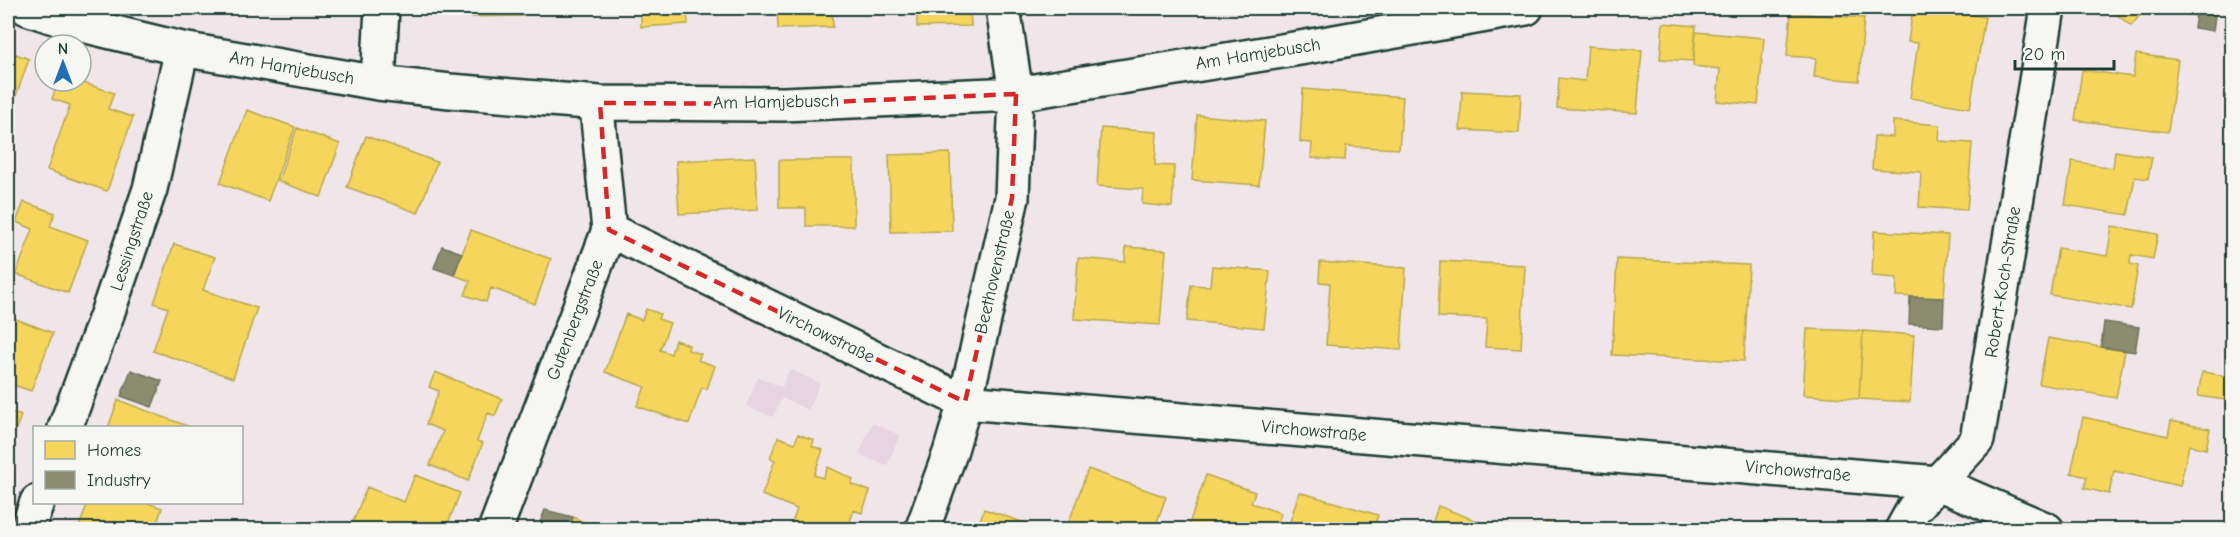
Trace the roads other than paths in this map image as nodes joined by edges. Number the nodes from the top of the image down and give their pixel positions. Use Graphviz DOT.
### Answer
graph roads {
  1 [pos="27,8"];
  2 [pos="382,8"];
  3 [pos="1003,8"];
  4 [pos="1526,8"];
  5 [pos="2048,8"];
  6 [pos="182,49"];
  7 [pos="378,83"];
  8 [pos="1016,94"];
  9 [pos="600,103"];
  10 [pos="609,230"];
  11 [pos="965,402"];
  12 [pos="66,426"];
  13 [pos="1938,483"];
  14 [pos="36,504"];
  15 [pos="27,530"];
  16 [pos="495,530"];
  17 [pos="922,530"];
  18 [pos="1902,530"];
  19 [pos="2047,530"];
  1 -- 6 [label="street, Am Hamjebusch"];
  2 -- 7 [label="street"];
  3 -- 8 [label="street, Beethovenstraße"];
  4 -- 8 [label="street, Am Hamjebusch"];
  5 -- 13 [label="street, Robert-Koch-Straße"];
  6 -- 7 [label="street, Am Hamjebusch"];
  6 -- 12 [label="street, Lessingstraße"];
  7 -- 9 [label="street, Am Hamjebusch"];
  8 -- 9 [label="street, Am Hamjebusch"];
  8 -- 11 [label="street, Beethovenstraße"];
  9 -- 10 [label="street, Gutenbergstraße"];
  10 -- 11 [label="street, Virchowstraße"];
  10 -- 16 [label="street, Gutenbergstraße"];
  11 -- 13 [label="street, Virchowstraße"];
  11 -- 17 [label="street, Beethovenstraße"];
  13 -- 18 [label="street, Robert-Koch-Straße"];
  13 -- 19 [label="street, Virchowstraße"];
  14 -- 15 [label="street"];
}
